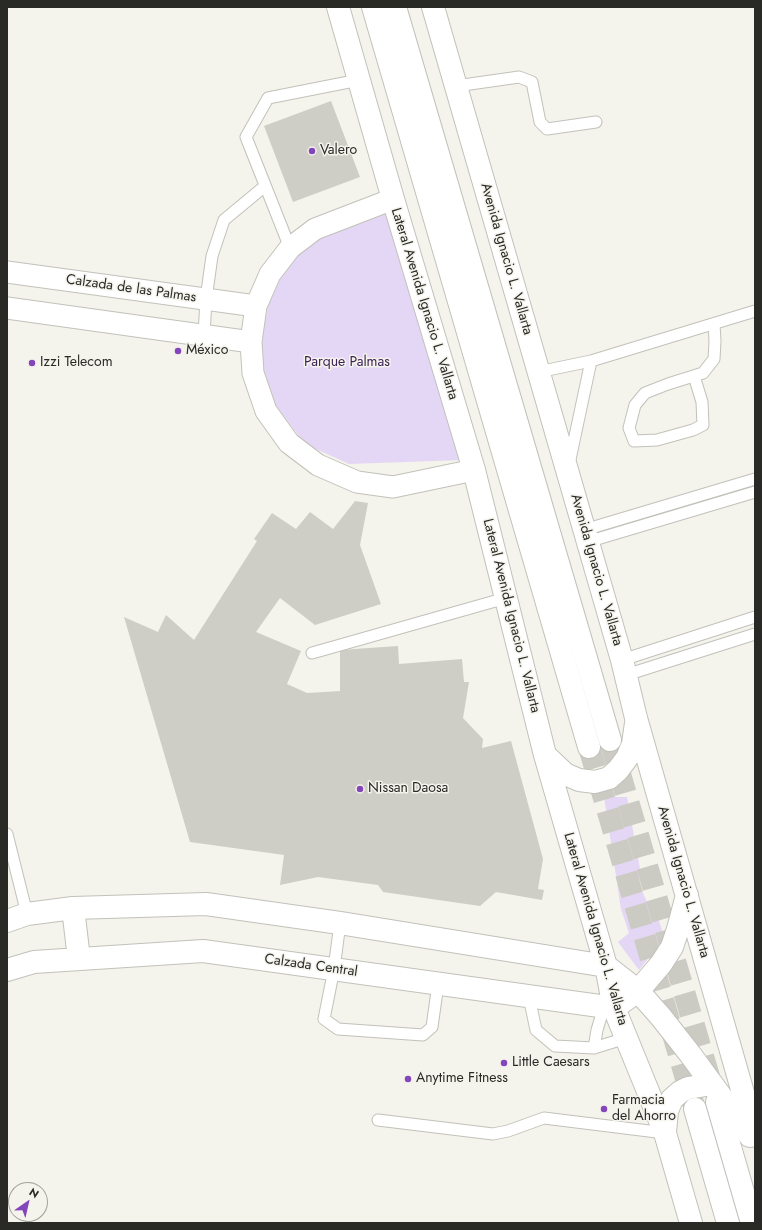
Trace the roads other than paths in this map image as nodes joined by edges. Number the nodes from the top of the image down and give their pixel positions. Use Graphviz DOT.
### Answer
graph roads {
  1 [pos="338,7"];
  2 [pos="373,7"];
  3 [pos="395,7"];
  4 [pos="405,7"];
  5 [pos="433,7"];
  6 [pos="415,78"];
  7 [pos="359,80"];
  8 [pos="456,86"];
  9 [pos="596,122"];
  10 [pos="265,186"];
  11 [pos="393,199"];
  12 [pos="290,248"];
  13 [pos="7,272"];
  14 [pos="206,299"];
  15 [pos="256,306"];
  16 [pos="7,308"];
  17 [pos="755,311"];
  18 [pos="714,324"];
  19 [pos="204,336"];
  20 [pos="251,342"];
  21 [pos="591,361"];
  22 [pos="538,372"];
  23 [pos="694,376"];
  24 [pos="474,470"];
  25 [pos="567,473"];
  26 [pos="755,479"];
  27 [pos="755,492"];
  28 [pos="586,536"];
  29 [pos="506,598"];
  30 [pos="755,617"];
  31 [pos="755,634"];
  32 [pos="312,653"];
  33 [pos="624,667"];
  34 [pos="636,718"];
  35 [pos="610,740"];
  36 [pos="589,747"];
  37 [pos="545,755"];
  38 [pos="7,834"];
  39 [pos="687,894"];
  40 [pos="73,908"];
  41 [pos="28,914"];
  42 [pos="7,921"];
  43 [pos="340,923"];
  44 [pos="79,959"];
  45 [pos="606,966"];
  46 [pos="334,969"];
  47 [pos="7,970"];
  48 [pos="438,984"];
  49 [pos="638,991"];
  50 [pos="529,997"];
  51 [pos="609,1008"];
  52 [pos="626,1038"];
  53 [pos="594,1048"];
  54 [pos="714,1093"];
  55 [pos="695,1109"];
  56 [pos="378,1120"];
  57 [pos="665,1133"];
  58 [pos="755,1135"];
  59 [pos="755,1144"];
  60 [pos="691,1223"];
  61 [pos="728,1223"];
  62 [pos="752,1223"];
  1 -- 7 [label="main road, Lateral Avenida Ignacio L. Vallarta"];
  2 -- 36 [label="main road"];
  3 -- 6 [label="main road"];
  4 -- 6 [label="main road"];
  5 -- 8 [label="main road, Avenida Ignacio L. Vallarta"];
  6 -- 35 [label="main road"];
  7 -- 10 [label="lane"];
  7 -- 11 [label="main road, Lateral Avenida Ignacio L. Vallarta"];
  8 -- 9 [label="lane"];
  8 -- 22 [label="main road, Avenida Ignacio L. Vallarta"];
  10 -- 12 [label="lane"];
  10 -- 14 [label="lane"];
  11 -- 12 [label="street"];
  11 -- 24 [label="main road, Lateral Avenida Ignacio L. Vallarta"];
  12 -- 15 [label="street"];
  13 -- 14 [label="street, Calzada de las Palmas"];
  14 -- 15 [label="street, Calzada de las Palmas"];
  14 -- 19 [label="lane"];
  15 -- 20 [label="street"];
  16 -- 19 [label="street"];
  17 -- 18 [label="lane"];
  18 -- 21 [label="lane"];
  18 -- 23 [label="lane"];
  19 -- 20 [label="street"];
  20 -- 24 [label="street"];
  21 -- 22 [label="lane"];
  21 -- 25 [label="lane"];
  22 -- 25 [label="main road, Avenida Ignacio L. Vallarta"];
  23 -- 23 [label="lane"];
  24 -- 29 [label="main road, Lateral Avenida Ignacio L. Vallarta"];
  25 -- 28 [label="main road, Avenida Ignacio L. Vallarta"];
  26 -- 28 [label="lane"];
  27 -- 28 [label="lane"];
  28 -- 33 [label="main road, Avenida Ignacio L. Vallarta"];
  29 -- 32 [label="lane"];
  29 -- 37 [label="main road, Lateral Avenida Ignacio L. Vallarta"];
  30 -- 33 [label="lane"];
  31 -- 33 [label="lane"];
  33 -- 34 [label="main road, Avenida Ignacio L. Vallarta"];
  34 -- 37 [label="main road"];
  34 -- 39 [label="main road, Avenida Ignacio L. Vallarta"];
  37 -- 45 [label="main road, Lateral Avenida Ignacio L. Vallarta"];
  38 -- 41 [label="lane"];
  39 -- 49 [label="main road"];
  39 -- 58 [label="main road, Avenida Ignacio L. Vallarta"];
  40 -- 41 [label="main road"];
  40 -- 43 [label="main road"];
  40 -- 44 [label="main road"];
  41 -- 42 [label="main road"];
  43 -- 45 [label="main road"];
  43 -- 46 [label="lane"];
  44 -- 46 [label="main road, Calzada Central"];
  44 -- 47 [label="main road, Calzada Central"];
  45 -- 49 [label="main road"];
  45 -- 51 [label="main road, Lateral Avenida Ignacio L. Vallarta"];
  46 -- 48 [label="main road, Calzada Central"];
  46 -- 48 [label="lane"];
  48 -- 50 [label="main road, Calzada Central"];
  49 -- 51 [label="main road"];
  49 -- 54 [label="main road"];
  50 -- 51 [label="main road, Calzada Central"];
  50 -- 53 [label="lane"];
  51 -- 52 [label="main road, Lateral Avenida Ignacio L. Vallarta"];
  51 -- 53 [label="lane"];
  52 -- 53 [label="lane"];
  52 -- 57 [label="main road, Lateral Avenida Ignacio L. Vallarta"];
  54 -- 57 [label="main road"];
  54 -- 59 [label="main road"];
  54 -- 62 [label="main road"];
  55 -- 61 [label="main road"];
  56 -- 57 [label="lane"];
  57 -- 60 [label="main road, Lateral Avenida Ignacio L. Vallarta"];
}
